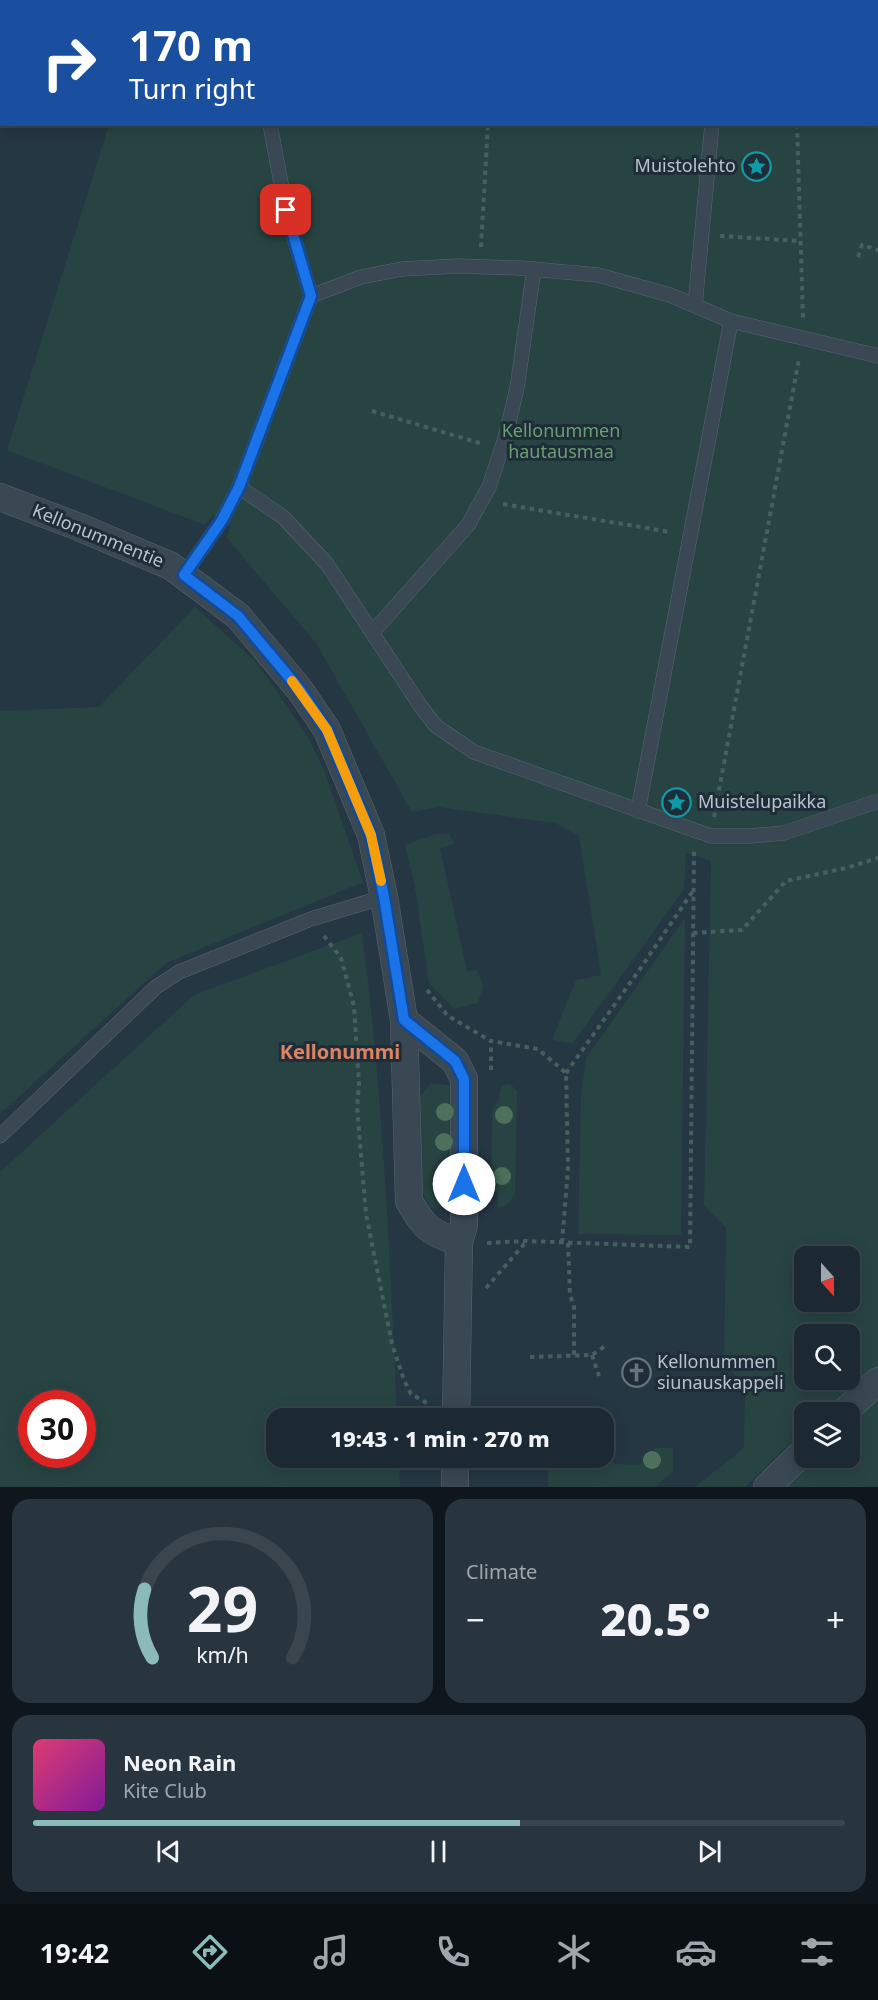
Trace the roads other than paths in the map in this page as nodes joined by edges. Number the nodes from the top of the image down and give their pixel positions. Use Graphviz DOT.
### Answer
graph roads {
  1 [pos="270,126"];
  2 [pos="712,126"];
  3 [pos="534,269"];
  4 [pos="311,296"];
  5 [pos="694,306"];
  6 [pos="731,321"];
  7 [pos="878,356"];
  8 [pos="239,487"];
  9 [pos="0,497"];
  10 [pos="184,575"];
  11 [pos="372,633"];
  12 [pos="878,801"];
  13 [pos="638,811"];
  14 [pos="384,897"];
  15 [pos="404,1020"];
  16 [pos="0,1136"];
  17 [pos="459,1242"];
  18 [pos="878,1381"];
  19 [pos="855,1402"];
  20 [pos="446,1408"];
  21 [pos="794,1461"];
  22 [pos="456,1468"];
  23 [pos="455,1487"];
  24 [pos="767,1487"];
  1 -- 4 [label="lane"];
  2 -- 5 [label="lane"];
  3 -- 4 [label="lane"];
  3 -- 5 [label="lane"];
  3 -- 11 [label="lane"];
  4 -- 8 [label="lane"];
  5 -- 6 [label="lane"];
  6 -- 7 [label="lane"];
  6 -- 13 [label="lane"];
  8 -- 10 [label="lane"];
  8 -- 11 [label="lane"];
  9 -- 10 [label="street, Kellonummentie"];
  10 -- 14 [label="street, Kellonummentie"];
  11 -- 13 [label="lane"];
  12 -- 13 [label="lane"];
  14 -- 15 [label="street, Kellonummentie"];
  14 -- 16 [label="lane"];
  15 -- 17 [label="street, Kellonummentie"];
  15 -- 17 [label="street"];
  17 -- 20 [label="street"];
  18 -- 19 [label="street"];
  21 -- 24 [label="street"];
  22 -- 23 [label="street"];
}
